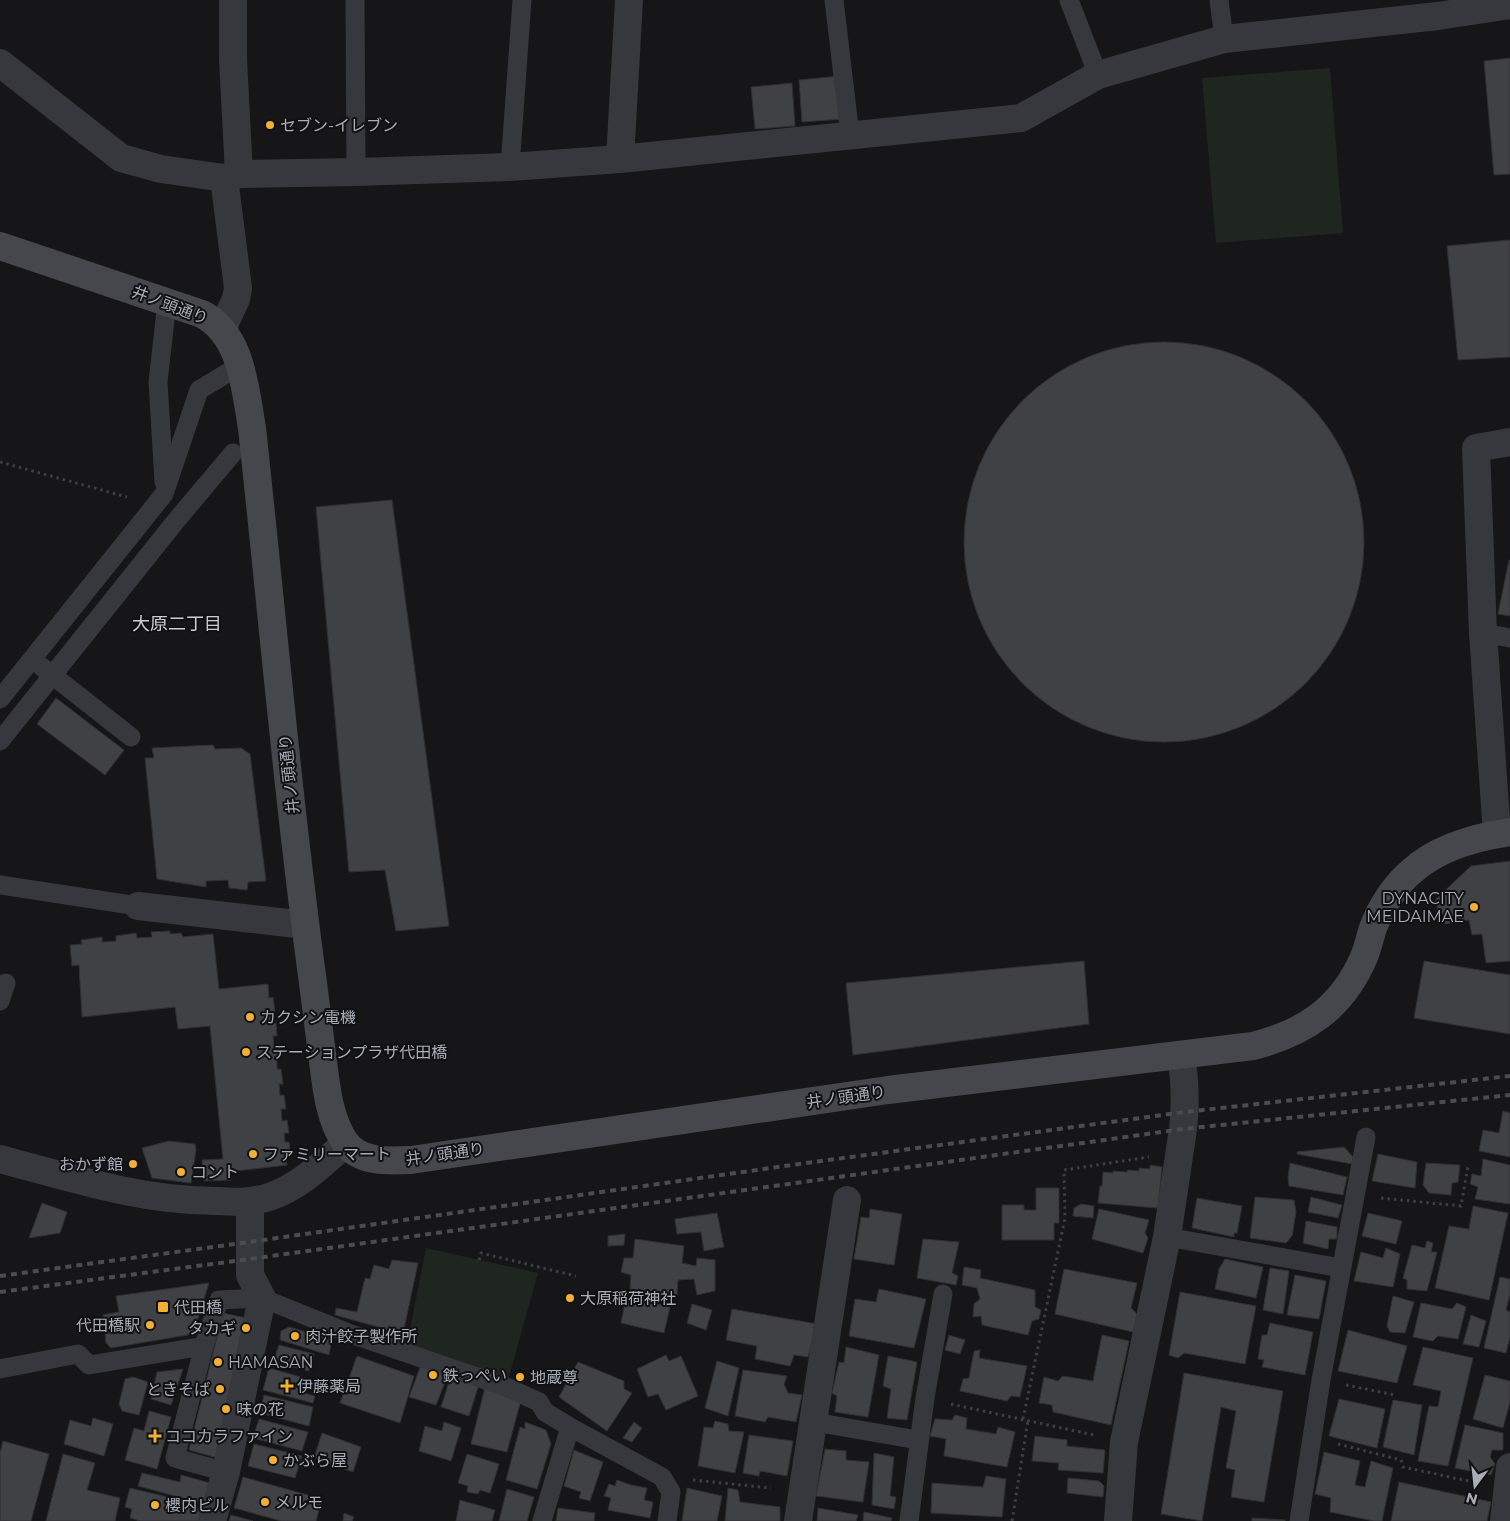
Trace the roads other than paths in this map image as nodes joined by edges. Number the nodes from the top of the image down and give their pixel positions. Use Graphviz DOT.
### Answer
graph roads {
  1 [pos="233,0"];
  2 [pos="355,0"];
  3 [pos="522,0"];
  4 [pos="629,0"];
  5 [pos="834,0"];
  6 [pos="1069,0"];
  7 [pos="1219,0"];
  8 [pos="1510,5"];
  9 [pos="1437,8"];
  10 [pos="1224,39"];
  11 [pos="0,63"];
  12 [pos="1098,75"];
  13 [pos="850,135"];
  14 [pos="620,159"];
  15 [pos="510,167"];
  16 [pos="356,172"];
  17 [pos="231,176"];
  18 [pos="0,246"];
  19 [pos="167,302"];
  20 [pos="222,329"];
  21 [pos="240,366"];
  22 [pos="1510,442"];
  23 [pos="233,453"];
  24 [pos="160,500"];
  25 [pos="175,522"];
  26 [pos="1483,633"];
  27 [pos="1510,638"];
  28 [pos="34,659"];
  29 [pos="51,675"];
  30 [pos="0,699"];
  31 [pos="131,737"];
  32 [pos="0,741"];
  33 [pos="1503,833"];
  34 [pos="0,885"];
  35 [pos="138,906"];
  36 [pos="305,925"];
  37 [pos="6,983"];
  38 [pos="0,1001"];
  39 [pos="1181,1055"];
  40 [pos="1366,1137"];
  41 [pos="346,1143"];
  42 [pos="0,1158"];
  43 [pos="848,1200"];
  44 [pos="250,1202"];
  45 [pos="1167,1237"];
  46 [pos="1341,1268"];
  47 [pos="943,1294"];
  48 [pos="262,1298"];
  49 [pos="204,1346"];
  50 [pos="0,1369"];
  51 [pos="814,1422"];
  52 [pos="570,1427"];
  53 [pos="918,1440"];
  54 [pos="226,1472"];
  55 [pos="1509,1478"];
  56 [pos="212,1521"];
  57 [pos="542,1521"];
  58 [pos="667,1521"];
  59 [pos="798,1521"];
  60 [pos="908,1521"];
  61 [pos="1118,1521"];
  62 [pos="1299,1521"];
  63 [pos="1504,1521"];
  1 -- 17 [label="street"];
  2 -- 16 [label="lane"];
  3 -- 15 [label="lane"];
  4 -- 14 [label="street"];
  5 -- 13 [label="lane"];
  6 -- 12 [label="lane"];
  7 -- 10 [label="lane"];
  8 -- 9 [label="street"];
  9 -- 10 [label="street"];
  10 -- 12 [label="street"];
  11 -- 17 [label="street"];
  12 -- 13 [label="street"];
  13 -- 14 [label="street"];
  14 -- 15 [label="street"];
  15 -- 16 [label="street"];
  16 -- 17 [label="street"];
  17 -- 20 [label="street"];
  18 -- 19 [label="main road, 井ノ頭通り"];
  19 -- 20 [label="main road, 井ノ頭通り"];
  19 -- 24 [label="lane"];
  20 -- 21 [label="main road, 井ノ頭通り"];
  21 -- 24 [label="lane"];
  21 -- 36 [label="main road, 井ノ頭通り"];
  22 -- 26 [label="street"];
  23 -- 25 [label="lane"];
  24 -- 25 [label="lane"];
  24 -- 28 [label="lane"];
  25 -- 29 [label="lane"];
  26 -- 27 [label="lane"];
  26 -- 33 [label="street"];
  28 -- 29 [label="lane"];
  28 -- 30 [label="lane"];
  29 -- 31 [label="lane"];
  29 -- 32 [label="lane"];
  33 -- 39 [label="main road, 井ノ頭通り"];
  34 -- 35 [label="lane"];
  35 -- 36 [label="street"];
  36 -- 41 [label="main road, 井ノ頭通り"];
  37 -- 38 [label="lane"];
  39 -- 41 [label="main road, 井ノ頭通り"];
  39 -- 45 [label="street"];
  40 -- 46 [label="lane"];
  41 -- 44 [label="street"];
  42 -- 44 [label="street"];
  43 -- 51 [label="street"];
  44 -- 48 [label="street"];
  45 -- 46 [label="lane"];
  45 -- 61 [label="street"];
  46 -- 62 [label="lane"];
  47 -- 53 [label="lane"];
  48 -- 49 [label="lane"];
  48 -- 52 [label="lane"];
  48 -- 54 [label="street"];
  49 -- 50 [label="lane"];
  49 -- 54 [label="lane"];
  51 -- 53 [label="lane"];
  51 -- 59 [label="street"];
  52 -- 57 [label="lane"];
  52 -- 58 [label="lane"];
  53 -- 60 [label="lane"];
  54 -- 56 [label="street"];
  55 -- 63 [label="street"];
}
